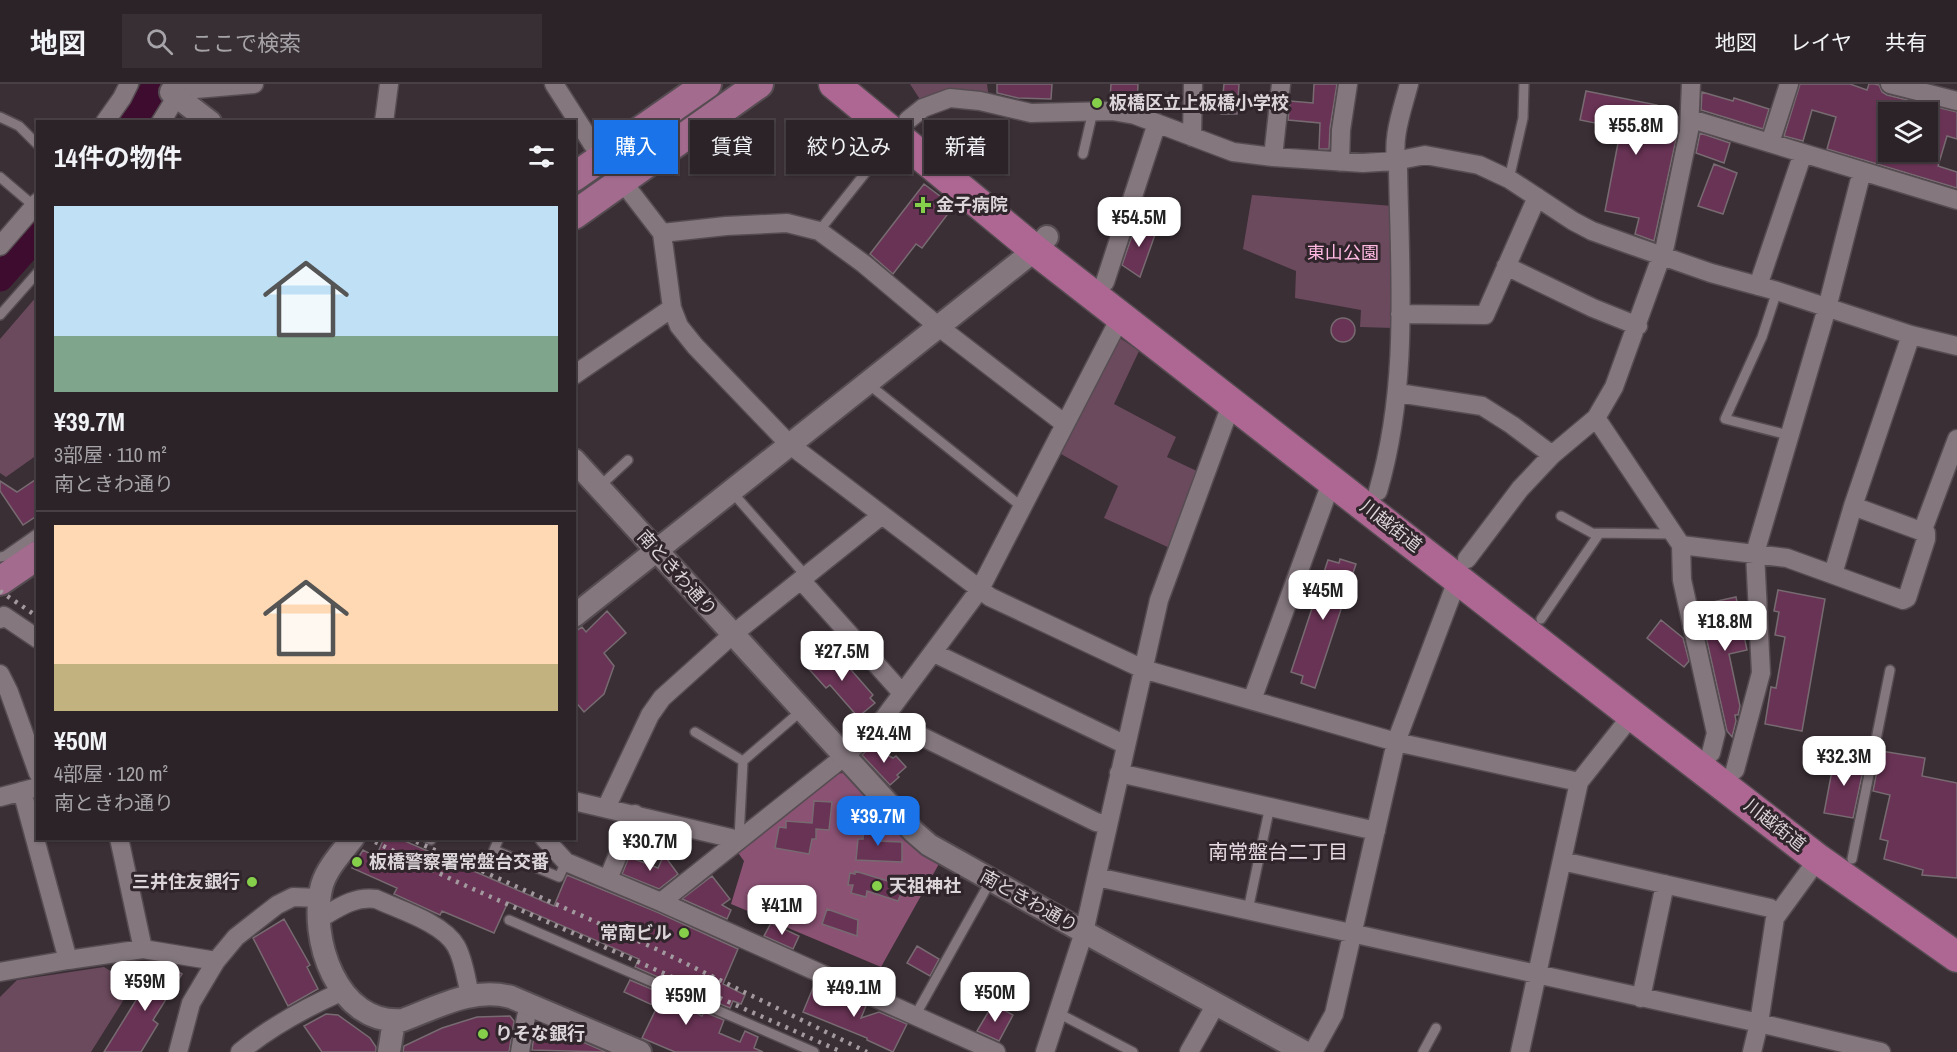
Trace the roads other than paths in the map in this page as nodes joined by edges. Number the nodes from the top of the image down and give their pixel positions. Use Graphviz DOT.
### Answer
graph roads {
  1 [pos="129,84"];
  2 [pos="254,84"];
  3 [pos="389,84"];
  4 [pos="554,84"];
  5 [pos="679,84"];
  6 [pos="707,84"];
  7 [pos="733,84"];
  8 [pos="759,84"];
  9 [pos="834,84"];
  10 [pos="864,84"];
  11 [pos="1193,84"];
  12 [pos="1281,84"];
  13 [pos="1348,84"];
  14 [pos="1409,84"];
  15 [pos="1524,84"];
  16 [pos="1691,84"];
  17 [pos="1789,84"];
  18 [pos="1890,84"];
  19 [pos="173,89"];
  20 [pos="1957,101"];
  21 [pos="1094,111"];
  22 [pos="0,117"];
  23 [pos="1691,119"];
  24 [pos="106,120"];
  25 [pos="162,120"];
  26 [pos="208,120"];
  27 [pos="384,120"];
  28 [pos="570,120"];
  29 [pos="889,120"];
  30 [pos="894,120"];
  31 [pos="910,120"];
  32 [pos="1157,123"];
  33 [pos="576,134"];
  34 [pos="912,137"];
  35 [pos="1192,137"];
  36 [pos="36,143"];
  37 [pos="1770,143"];
  38 [pos="584,152"];
  39 [pos="1803,153"];
  40 [pos="1083,154"];
  41 [pos="1273,157"];
  42 [pos="1395,161"];
  43 [pos="1340,162"];
  44 [pos="1862,171"];
  45 [pos="864,174"];
  46 [pos="576,176"];
  47 [pos="0,177"];
  48 [pos="1509,179"];
  49 [pos="622,181"];
  50 [pos="576,195"];
  51 [pos="1537,197"];
  52 [pos="1957,200"];
  53 [pos="36,204"];
  54 [pos="576,214"];
  55 [pos="819,231"];
  56 [pos="662,233"];
  57 [pos="1041,244"];
  58 [pos="0,246"];
  59 [pos="1663,255"];
  60 [pos="1506,266"];
  61 [pos="36,274"];
  62 [pos="1105,282"];
  63 [pos="1758,286"];
  64 [pos="1777,291"];
  65 [pos="672,308"];
  66 [pos="1827,308"];
  67 [pos="1400,314"];
  68 [pos="0,315"];
  69 [pos="1121,316"];
  70 [pos="1638,326"];
  71 [pos="939,327"];
  72 [pos="1911,335"];
  73 [pos="1957,346"];
  74 [pos="576,374"];
  75 [pos="867,383"];
  76 [pos="1398,393"];
  77 [pos="1232,402"];
  78 [pos="1596,418"];
  79 [pos="1065,424"];
  80 [pos="1788,435"];
  81 [pos="1957,439"];
  82 [pos="789,444"];
  83 [pos="1552,455"];
  84 [pos="628,460"];
  85 [pos="576,462"];
  86 [pos="1332,480"];
  87 [pos="599,487"];
  88 [pos="731,491"];
  89 [pos="1378,491"];
  90 [pos="1022,507"];
  91 [pos="1853,507"];
  92 [pos="882,515"];
  93 [pos="1561,516"];
  94 [pos="1922,532"];
  95 [pos="36,534"];
  96 [pos="1599,534"];
  97 [pos="1677,539"];
  98 [pos="657,551"];
  99 [pos="1755,553"];
  100 [pos="36,556"];
  101 [pos="0,557"];
  102 [pos="1462,569"];
  103 [pos="36,574"];
  104 [pos="1833,574"];
  105 [pos="804,578"];
  106 [pos="0,581"];
  107 [pos="980,589"];
  108 [pos="0,599"];
  109 [pos="576,614"];
  110 [pos="0,619"];
  111 [pos="1541,619"];
  112 [pos="732,635"];
  113 [pos="36,638"];
  114 [pos="934,653"];
  115 [pos="1143,669"];
  116 [pos="1890,670"];
  117 [pos="0,674"];
  118 [pos="902,693"];
  119 [pos="1252,700"];
  120 [pos="801,711"];
  121 [pos="1632,714"];
  122 [pos="884,718"];
  123 [pos="695,732"];
  124 [pos="1396,742"];
  125 [pos="1126,745"];
  126 [pos="844,756"];
  127 [pos="743,761"];
  128 [pos="1723,762"];
  129 [pos="36,766"];
  130 [pos="1119,773"];
  131 [pos="1579,782"];
  132 [pos="30,789"];
  133 [pos="0,797"];
  134 [pos="576,801"];
  135 [pos="1270,806"];
  136 [pos="606,808"];
  137 [pos="635,814"];
  138 [pos="36,816"];
  139 [pos="1108,825"];
  140 [pos="1376,831"];
  141 [pos="41,840"];
  142 [pos="119,840"];
  143 [pos="498,840"];
  144 [pos="546,840"];
  145 [pos="739,840"];
  146 [pos="345,841"];
  147 [pos="1818,859"];
  148 [pos="1852,859"];
  149 [pos="1562,861"];
  150 [pos="566,862"];
  151 [pos="1097,877"];
  152 [pos="608,879"];
  153 [pos="991,880"];
  154 [pos="1665,884"];
  155 [pos="661,902"];
  156 [pos="319,908"];
  157 [pos="1248,910"];
  158 [pos="1778,913"];
  159 [pos="509,920"];
  160 [pos="1084,932"];
  161 [pos="1957,932"];
  162 [pos="1354,933"];
  163 [pos="143,950"];
  164 [pos="1957,957"];
  165 [pos="68,960"];
  166 [pos="216,961"];
  167 [pos="0,972"];
  168 [pos="1536,975"];
  169 [pos="342,991"];
  170 [pos="470,995"];
  171 [pos="1641,998"];
  172 [pos="1216,1004"];
  173 [pos="530,1005"];
  174 [pos="1059,1013"];
  175 [pos="915,1016"];
  176 [pos="394,1021"];
  177 [pos="1759,1023"];
  178 [pos="1436,1028"];
  179 [pos="178,1052"];
  180 [pos="240,1052"];
  181 [pos="389,1052"];
  182 [pos="520,1052"];
  183 [pos="640,1052"];
  184 [pos="814,1052"];
  185 [pos="996,1052"];
  186 [pos="1045,1052"];
  187 [pos="1133,1052"];
  188 [pos="1189,1052"];
  189 [pos="1304,1052"];
  190 [pos="1313,1052"];
  191 [pos="1423,1052"];
  192 [pos="1520,1052"];
  193 [pos="1752,1052"];
  194 [pos="1881,1052"];
  1 -- 24 [label="street"];
  2 -- 19 [label="street"];
  3 -- 27 [label="street"];
  4 -- 28 [label="street"];
  5 -- 38 [label="main road"];
  6 -- 46 [label="main road"];
  7 -- 50 [label="main road"];
  8 -- 49 [label="main road"];
  9 -- 29 [label="highway, 川越街道"];
  10 -- 30 [label="highway, 川越街道"];
  11 -- 35 [label="street"];
  12 -- 41 [label="street"];
  13 -- 43 [label="street"];
  14 -- 42 [label="street"];
  15 -- 48 [label="lane"];
  16 -- 23 [label="street"];
  17 -- 37 [label="street"];
  18 -- 20 [label="street"];
  19 -- 25 [label="street"];
  19 -- 26 [label="street"];
  21 -- 31 [label="street"];
  21 -- 32 [label="street"];
  21 -- 40 [label="lane"];
  22 -- 36 [label="lane"];
  23 -- 37 [label="street"];
  23 -- 59 [label="street"];
  32 -- 35 [label="street"];
  32 -- 62 [label="street"];
  33 -- 38 [label="street"];
  34 -- 57 [label="highway, 川越街道"];
  35 -- 41 [label="street"];
  37 -- 39 [label="street"];
  39 -- 44 [label="street"];
  39 -- 63 [label="street"];
  41 -- 43 [label="street"];
  42 -- 43 [label="street"];
  42 -- 48 [label="street"];
  42 -- 67 [label="street"];
  44 -- 52 [label="street"];
  44 -- 66 [label="street"];
  45 -- 55 [label="lane"];
  47 -- 53 [label="lane"];
  48 -- 51 [label="street"];
  49 -- 54 [label="main road"];
  49 -- 56 [label="street"];
  51 -- 59 [label="street"];
  51 -- 60 [label="street"];
  53 -- 58 [label="street"];
  55 -- 56 [label="street"];
  55 -- 71 [label="street"];
  56 -- 65 [label="street"];
  57 -- 62 [label="highway, 川越街道"];
  57 -- 69 [label="highway, 川越街道"];
  57 -- 71 [label="street"];
  59 -- 63 [label="street"];
  59 -- 70 [label="street"];
  60 -- 67 [label="street"];
  60 -- 70 [label="street"];
  61 -- 68 [label="lane"];
  62 -- 89 [label="highway, 川越街道"];
  63 -- 64 [label="street"];
  64 -- 66 [label="street"];
  64 -- 80 [label="lane"];
  65 -- 74 [label="street"];
  65 -- 82 [label="street"];
  66 -- 72 [label="street"];
  66 -- 80 [label="street"];
  67 -- 76 [label="street"];
  69 -- 77 [label="highway, 川越街道"];
  69 -- 79 [label="street"];
  70 -- 78 [label="street"];
  71 -- 75 [label="street"];
  71 -- 79 [label="street"];
  72 -- 73 [label="street"];
  72 -- 91 [label="street"];
  75 -- 82 [label="street"];
  75 -- 90 [label="lane"];
  76 -- 83 [label="street"];
  76 -- 89 [label="street"];
  77 -- 86 [label="highway, 川越街道"];
  77 -- 115 [label="street"];
  78 -- 83 [label="street"];
  78 -- 97 [label="street"];
  79 -- 90 [label="street"];
  80 -- 99 [label="street"];
  81 -- 94 [label="street"];
  82 -- 88 [label="street"];
  82 -- 92 [label="street"];
  83 -- 102 [label="street"];
  84 -- 87 [label="lane"];
  85 -- 87 [label="street, 南ときわ通り"];
  86 -- 102 [label="highway, 川越街道"];
  86 -- 119 [label="street"];
  87 -- 98 [label="street, 南ときわ通り"];
  88 -- 98 [label="street"];
  88 -- 105 [label="lane"];
  89 -- 102 [label="highway, 川越街道"];
  90 -- 107 [label="street"];
  91 -- 94 [label="street"];
  91 -- 104 [label="street"];
  92 -- 105 [label="street"];
  92 -- 107 [label="street"];
  93 -- 96 [label="lane"];
  94 -- 104 [label="street"];
  95 -- 101 [label="lane"];
  96 -- 97 [label="lane"];
  96 -- 111 [label="lane"];
  97 -- 99 [label="street"];
  97 -- 128 [label="street"];
  98 -- 109 [label="street"];
  98 -- 112 [label="street, 南ときわ通り"];
  99 -- 104 [label="street"];
  99 -- 128 [label="street"];
  100 -- 106 [label="main road"];
  102 -- 111 [label="highway, 川越街道"];
  102 -- 121 [label="highway, 川越街道"];
  102 -- 124 [label="street"];
  103 -- 108 [label="main road"];
  105 -- 112 [label="street"];
  105 -- 118 [label="street"];
  107 -- 114 [label="street"];
  107 -- 115 [label="street"];
  110 -- 113 [label="street"];
  111 -- 128 [label="highway, 川越街道"];
  112 -- 120 [label="street, 南ときわ通り"];
  112 -- 136 [label="street"];
  114 -- 118 [label="street"];
  114 -- 125 [label="street"];
  115 -- 119 [label="street"];
  115 -- 125 [label="street"];
  116 -- 148 [label="lane"];
  117 -- 129 [label="street"];
  118 -- 122 [label="street"];
  119 -- 124 [label="street"];
  120 -- 126 [label="street, 南ときわ通り"];
  120 -- 127 [label="lane"];
  121 -- 131 [label="street"];
  121 -- 147 [label="highway, 川越街道"];
  122 -- 126 [label="street"];
  122 -- 139 [label="street"];
  123 -- 127 [label="lane"];
  124 -- 131 [label="street"];
  124 -- 140 [label="street"];
  125 -- 130 [label="street"];
  126 -- 145 [label="street"];
  126 -- 153 [label="street, 南ときわ通り"];
  127 -- 145 [label="lane"];
  128 -- 148 [label="highway, 川越街道"];
  130 -- 135 [label="street"];
  130 -- 139 [label="street"];
  131 -- 149 [label="street"];
  132 -- 133 [label="street"];
  132 -- 138 [label="street"];
  134 -- 136 [label="street"];
  135 -- 140 [label="street"];
  135 -- 157 [label="lane"];
  136 -- 137 [label="street"];
  137 -- 145 [label="street"];
  137 -- 152 [label="street"];
  139 -- 151 [label="street"];
  140 -- 162 [label="street"];
  141 -- 165 [label="street"];
  142 -- 163 [label="street"];
  143 -- 150 [label="lane"];
  144 -- 150 [label="street"];
  145 -- 155 [label="street"];
  146 -- 156 [label="street"];
  147 -- 158 [label="street"];
  147 -- 164 [label="highway, 川越街道"];
  148 -- 161 [label="highway, 川越街道"];
  149 -- 154 [label="street"];
  149 -- 168 [label="street"];
  150 -- 152 [label="street"];
  151 -- 157 [label="street"];
  151 -- 160 [label="street"];
  152 -- 155 [label="street"];
  153 -- 160 [label="street, 南ときわ通り"];
  153 -- 175 [label="lane"];
  154 -- 158 [label="street"];
  154 -- 171 [label="street"];
  155 -- 175 [label="street"];
  156 -- 166 [label="street"];
  156 -- 169 [label="street"];
  156 -- 170 [label="street"];
  157 -- 162 [label="street"];
  158 -- 177 [label="street"];
  159 -- 184 [label="lane"];
  160 -- 172 [label="street, 南ときわ通り"];
  160 -- 174 [label="street"];
  162 -- 168 [label="street"];
  162 -- 190 [label="street"];
  163 -- 165 [label="street"];
  163 -- 166 [label="street"];
  165 -- 167 [label="street"];
  166 -- 179 [label="street"];
  168 -- 171 [label="street"];
  168 -- 192 [label="street"];
  169 -- 176 [label="street"];
  169 -- 180 [label="street"];
  170 -- 173 [label="street"];
  170 -- 176 [label="street"];
  171 -- 177 [label="street"];
  172 -- 188 [label="street"];
  172 -- 189 [label="street, 南ときわ通り"];
  173 -- 182 [label="street"];
  173 -- 183 [label="street"];
  174 -- 186 [label="street"];
  174 -- 187 [label="lane"];
  175 -- 185 [label="street"];
  176 -- 181 [label="street"];
  177 -- 193 [label="street"];
  177 -- 194 [label="street"];
  178 -- 191 [label="lane"];
}
